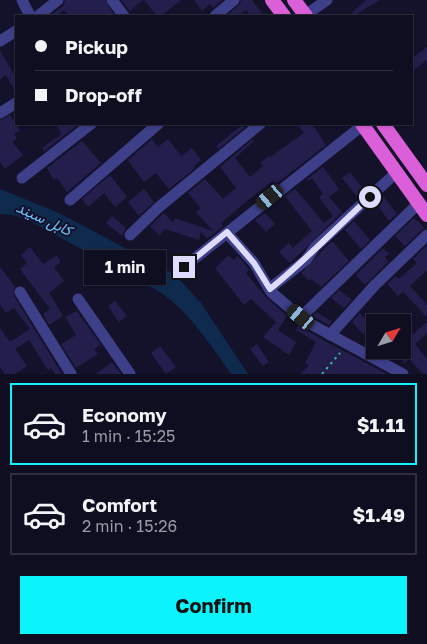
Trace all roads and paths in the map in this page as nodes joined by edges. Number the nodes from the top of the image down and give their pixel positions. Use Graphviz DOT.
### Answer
graph roads {
  1 [pos="22,0"];
  2 [pos="58,0"];
  3 [pos="112,0"];
  4 [pos="234,0"];
  5 [pos="272,0"];
  6 [pos="294,0"];
  7 [pos="327,0"];
  8 [pos="30,15"];
  9 [pos="39,15"];
  10 [pos="123,15"];
  11 [pos="216,15"];
  12 [pos="283,15"];
  13 [pos="304,15"];
  14 [pos="306,15"];
  15 [pos="15,32"];
  16 [pos="0,42"];
  17 [pos="15,104"];
  18 [pos="0,113"];
  19 [pos="89,125"];
  20 [pos="157,125"];
  21 [pos="259,125"];
  22 [pos="361,125"];
  23 [pos="363,125"];
  24 [pos="384,125"];
  25 [pos="397,172"];
  26 [pos="22,178"];
  27 [pos="427,185"];
  28 [pos="70,200"];
  29 [pos="419,203"];
  30 [pos="427,215"];
  31 [pos="227,232"];
  32 [pos="130,235"];
  33 [pos="427,235"];
  34 [pos="184,267"];
  35 [pos="270,289"];
  36 [pos="20,292"];
  37 [pos="78,300"];
  38 [pos="301,317"];
  39 [pos="330,335"];
  40 [pos="348,344"];
  41 [pos="71,374"];
  42 [pos="130,374"];
  43 [pos="322,374"];
  44 [pos="403,374"];
  1 -- 8 [label="street"];
  2 -- 9 [label="street"];
  3 -- 10 [label="street"];
  4 -- 11 [label="street"];
  5 -- 12 [label="highway"];
  6 -- 13 [label="highway"];
  7 -- 14 [label="street"];
  15 -- 16 [label="street"];
  17 -- 18 [label="street"];
  19 -- 26 [label="street"];
  20 -- 28 [label="street"];
  21 -- 32 [label="street"];
  22 -- 31 [label="street"];
  23 -- 25 [label="highway"];
  24 -- 27 [label="highway"];
  25 -- 29 [label="highway"];
  25 -- 35 [label="street"];
  29 -- 30 [label="highway"];
  29 -- 38 [label="street"];
  31 -- 34 [label="street"];
  31 -- 35 [label="street"];
  33 -- 39 [label="street"];
  35 -- 38 [label="street"];
  36 -- 41 [label="street"];
  37 -- 42 [label="street"];
  38 -- 39 [label="street"];
  39 -- 40 [label="street"];
  40 -- 43 [label="path"];
  40 -- 44 [label="street"];
}
